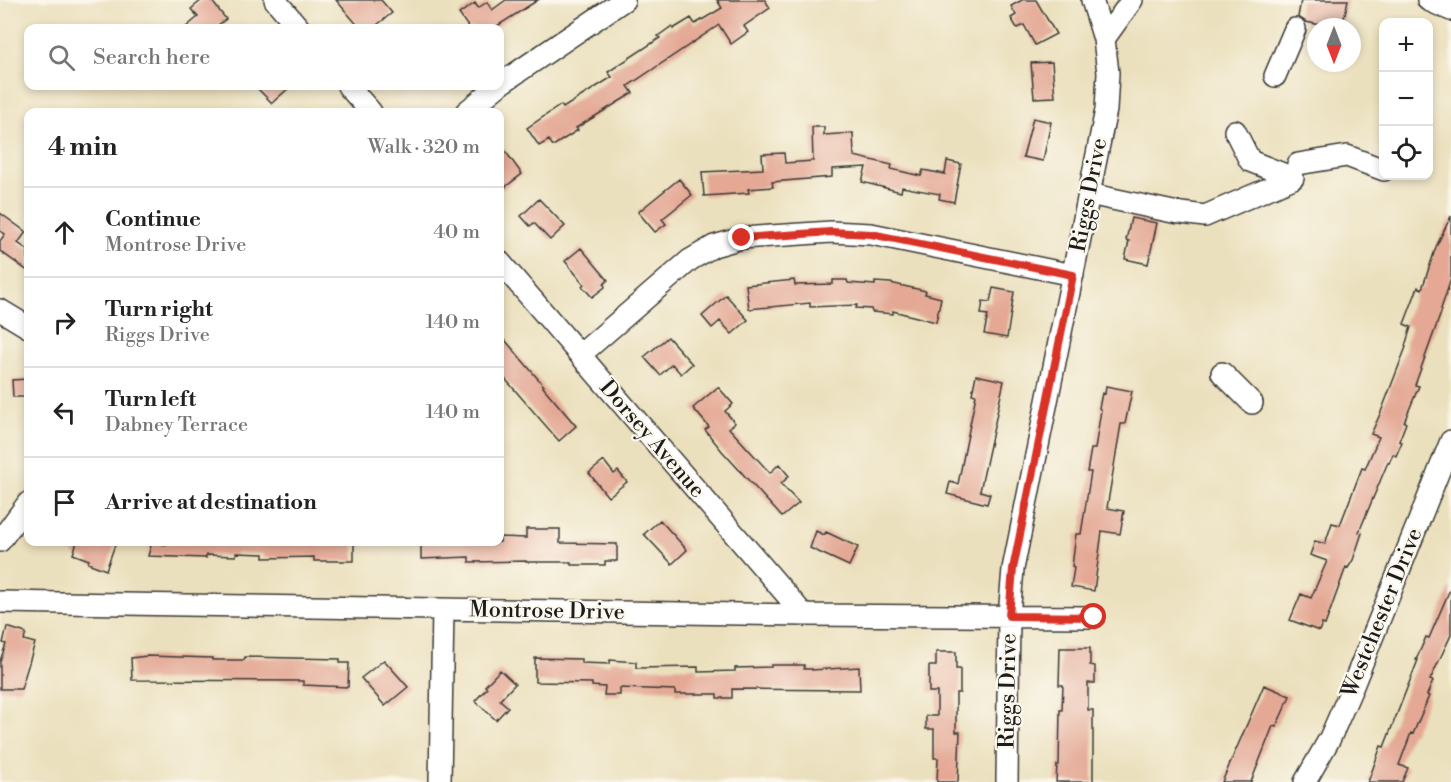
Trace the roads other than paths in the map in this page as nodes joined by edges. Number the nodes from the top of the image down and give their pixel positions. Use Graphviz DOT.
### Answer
graph roads {
  1 [pos="274,0"];
  2 [pos="624,0"];
  3 [pos="1092,0"];
  4 [pos="1132,0"];
  5 [pos="1428,0"];
  6 [pos="1451,10"];
  7 [pos="295,24"];
  8 [pos="1296,29"];
  9 [pos="1104,39"];
  10 [pos="1275,76"];
  11 [pos="504,82"];
  12 [pos="352,90"];
  13 [pos="493,90"];
  14 [pos="367,108"];
  15 [pos="471,108"];
  16 [pos="1234,131"];
  17 [pos="1298,164"];
  18 [pos="1379,168"];
  19 [pos="1089,194"];
  20 [pos="504,266"];
  21 [pos="1073,275"];
  22 [pos="0,310"];
  23 [pos="24,325"];
  24 [pos="580,355"];
  25 [pos="1222,373"];
  26 [pos="1252,403"];
  27 [pos="1451,441"];
  28 [pos="24,508"];
  29 [pos="0,541"];
  30 [pos="0,602"];
  31 [pos="443,610"];
  32 [pos="804,615"];
  33 [pos="1009,616"];
  34 [pos="1094,617"];
  35 [pos="440,782"];
  36 [pos="1007,782"];
  37 [pos="1305,782"];
  1 -- 7 [label="street"];
  2 -- 11 [label="street"];
  3 -- 9 [label="street, Riggs Drive"];
  4 -- 9 [label="street"];
  5 -- 6 [label="street"];
  8 -- 10 [label="street"];
  9 -- 19 [label="street, Riggs Drive"];
  12 -- 14 [label="street"];
  13 -- 15 [label="street"];
  16 -- 19 [label="street"];
  17 -- 18 [label="street"];
  19 -- 21 [label="street, Riggs Drive"];
  20 -- 24 [label="street, Dorsey Avenue"];
  21 -- 24 [label="street"];
  21 -- 33 [label="street, Riggs Drive"];
  22 -- 23 [label="street"];
  24 -- 32 [label="street, Dorsey Avenue"];
  25 -- 26 [label="street"];
  27 -- 37 [label="street, Westchester Drive"];
  28 -- 29 [label="street"];
  30 -- 31 [label="street, Montrose Drive"];
  31 -- 32 [label="street, Montrose Drive"];
  31 -- 35 [label="street"];
  32 -- 33 [label="street, Montrose Drive"];
  33 -- 34 [label="street, Montrose Drive"];
  33 -- 36 [label="street, Riggs Drive"];
}
